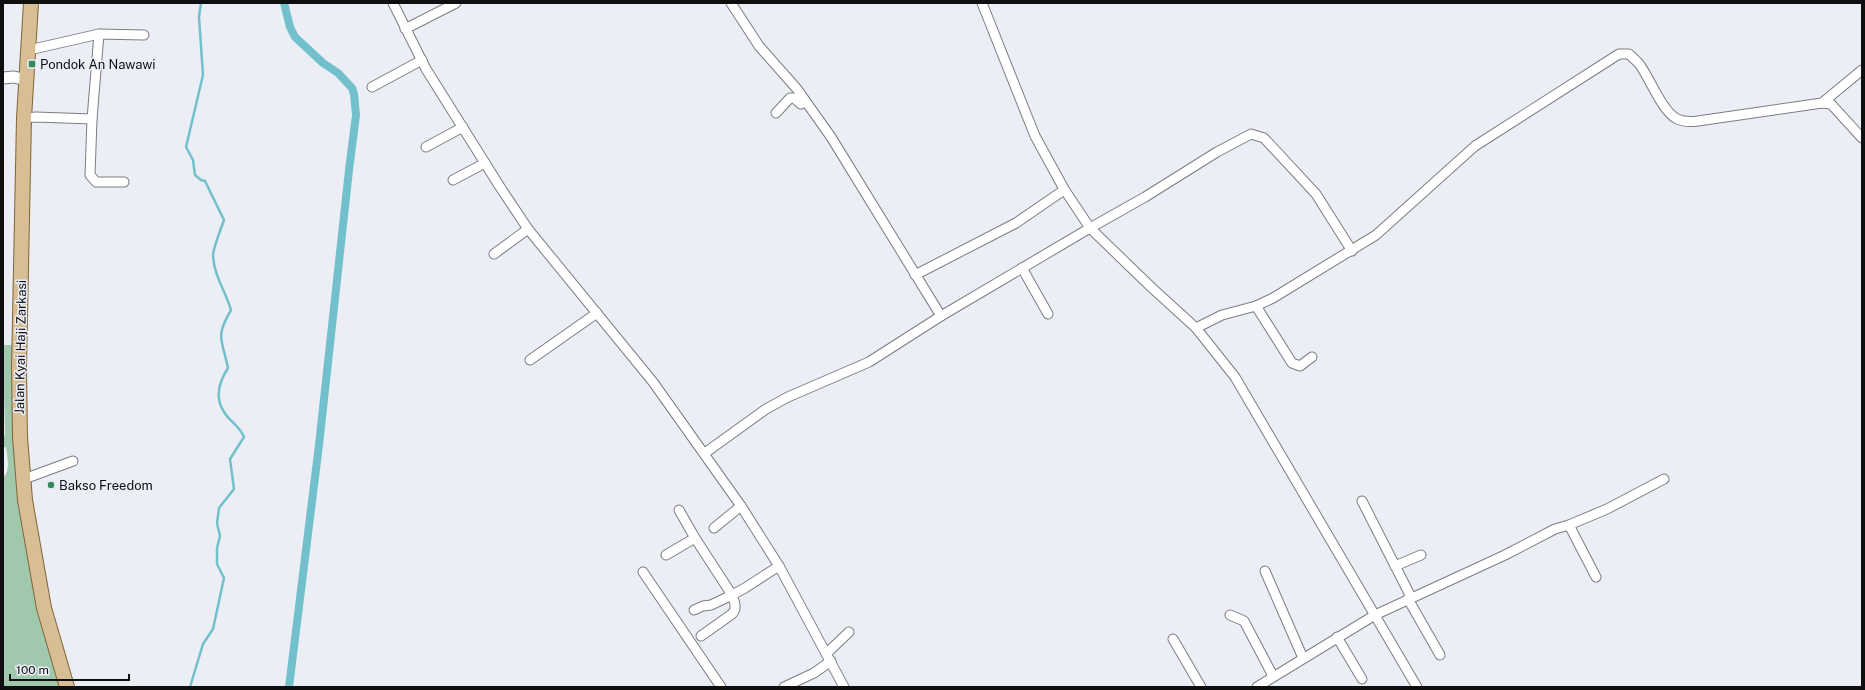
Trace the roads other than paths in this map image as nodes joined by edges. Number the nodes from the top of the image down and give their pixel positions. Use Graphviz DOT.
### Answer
graph roads {
  1 [pos="32,3"];
  2 [pos="393,3"];
  3 [pos="456,3"];
  4 [pos="731,3"];
  5 [pos="982,3"];
  6 [pos="406,29"];
  7 [pos="99,34"];
  8 [pos="144,35"];
  9 [pos="29,50"];
  10 [pos="422,60"];
  11 [pos="1862,70"];
  12 [pos="3,78"];
  13 [pos="26,80"];
  14 [pos="372,87"];
  15 [pos="805,102"];
  16 [pos="1822,103"];
  17 [pos="776,112"];
  18 [pos="24,118"];
  19 [pos="92,119"];
  20 [pos="463,127"];
  21 [pos="1862,138"];
  22 [pos="426,147"];
  23 [pos="485,163"];
  24 [pos="453,180"];
  25 [pos="124,182"];
  26 [pos="1064,190"];
  27 [pos="1090,228"];
  28 [pos="528,229"];
  29 [pos="1352,251"];
  30 [pos="494,254"];
  31 [pos="1022,268"];
  32 [pos="916,275"];
  33 [pos="1256,306"];
  34 [pos="597,313"];
  35 [pos="1048,314"];
  36 [pos="941,316"];
  37 [pos="1196,328"];
  38 [pos="1312,357"];
  39 [pos="530,360"];
  40 [pos="705,453"];
  41 [pos="73,461"];
  42 [pos="24,479"];
  43 [pos="1664,479"];
  44 [pos="1362,501"];
  45 [pos="741,506"];
  46 [pos="679,510"];
  47 [pos="1569,525"];
  48 [pos="714,528"];
  49 [pos="695,538"];
  50 [pos="666,555"];
  51 [pos="1421,555"];
  52 [pos="779,566"];
  53 [pos="1395,566"];
  54 [pos="643,572"];
  55 [pos="1265,572"];
  56 [pos="1596,577"];
  57 [pos="732,595"];
  58 [pos="1410,598"];
  59 [pos="694,610"];
  60 [pos="1230,614"];
  61 [pos="1375,614"];
  62 [pos="849,632"];
  63 [pos="701,636"];
  64 [pos="1337,637"];
  65 [pos="1173,639"];
  66 [pos="1440,655"];
  67 [pos="829,657"];
  68 [pos="1303,658"];
  69 [pos="1273,676"];
  70 [pos="1362,679"];
  71 [pos="66,687"];
  72 [pos="721,687"];
  73 [pos="784,687"];
  74 [pos="844,687"];
  75 [pos="1201,687"];
  76 [pos="1257,687"];
  77 [pos="1418,687"];
  1 -- 9 [label="main road, Jalan Kyai Haji Zarkasi"];
  2 -- 6 [label="street"];
  3 -- 6 [label="street"];
  4 -- 15 [label="street"];
  5 -- 26 [label="street"];
  6 -- 10 [label="street"];
  7 -- 8 [label="street"];
  7 -- 9 [label="street"];
  7 -- 19 [label="street"];
  9 -- 13 [label="main road, Jalan Kyai Haji Zarkasi"];
  10 -- 14 [label="street"];
  10 -- 20 [label="street"];
  11 -- 16 [label="street"];
  12 -- 13 [label="street"];
  13 -- 18 [label="main road, Jalan Kyai Haji Zarkasi"];
  15 -- 17 [label="street"];
  15 -- 32 [label="street"];
  16 -- 21 [label="street"];
  16 -- 29 [label="street"];
  18 -- 19 [label="street"];
  18 -- 42 [label="main road, Jalan Kyai Haji Zarkasi"];
  19 -- 25 [label="street"];
  20 -- 22 [label="street"];
  20 -- 23 [label="street"];
  23 -- 24 [label="street"];
  23 -- 28 [label="street"];
  26 -- 27 [label="street"];
  26 -- 32 [label="street"];
  27 -- 29 [label="street"];
  27 -- 31 [label="street"];
  27 -- 37 [label="street"];
  28 -- 30 [label="street"];
  28 -- 34 [label="street"];
  29 -- 33 [label="street"];
  31 -- 35 [label="street"];
  31 -- 36 [label="street"];
  32 -- 36 [label="street"];
  33 -- 37 [label="street"];
  33 -- 38 [label="street"];
  34 -- 39 [label="street"];
  34 -- 40 [label="street"];
  36 -- 40 [label="street"];
  37 -- 61 [label="street"];
  40 -- 45 [label="street"];
  41 -- 42 [label="street"];
  42 -- 71 [label="main road, Jalan Kyai Haji Zarkasi"];
  43 -- 47 [label="street"];
  44 -- 53 [label="street"];
  45 -- 48 [label="street"];
  45 -- 52 [label="street"];
  46 -- 49 [label="street"];
  47 -- 56 [label="street"];
  47 -- 58 [label="street"];
  49 -- 50 [label="street"];
  49 -- 57 [label="street"];
  51 -- 53 [label="street"];
  52 -- 57 [label="street"];
  52 -- 67 [label="street"];
  53 -- 58 [label="street"];
  54 -- 72 [label="street"];
  55 -- 68 [label="street"];
  57 -- 59 [label="street"];
  57 -- 63 [label="street"];
  58 -- 61 [label="street"];
  58 -- 66 [label="street"];
  60 -- 69 [label="street"];
  61 -- 64 [label="street"];
  61 -- 77 [label="street"];
  62 -- 67 [label="street"];
  64 -- 68 [label="street"];
  64 -- 70 [label="street"];
  65 -- 75 [label="street"];
  67 -- 73 [label="street"];
  67 -- 74 [label="street"];
  68 -- 69 [label="street"];
  69 -- 76 [label="street"];
}
